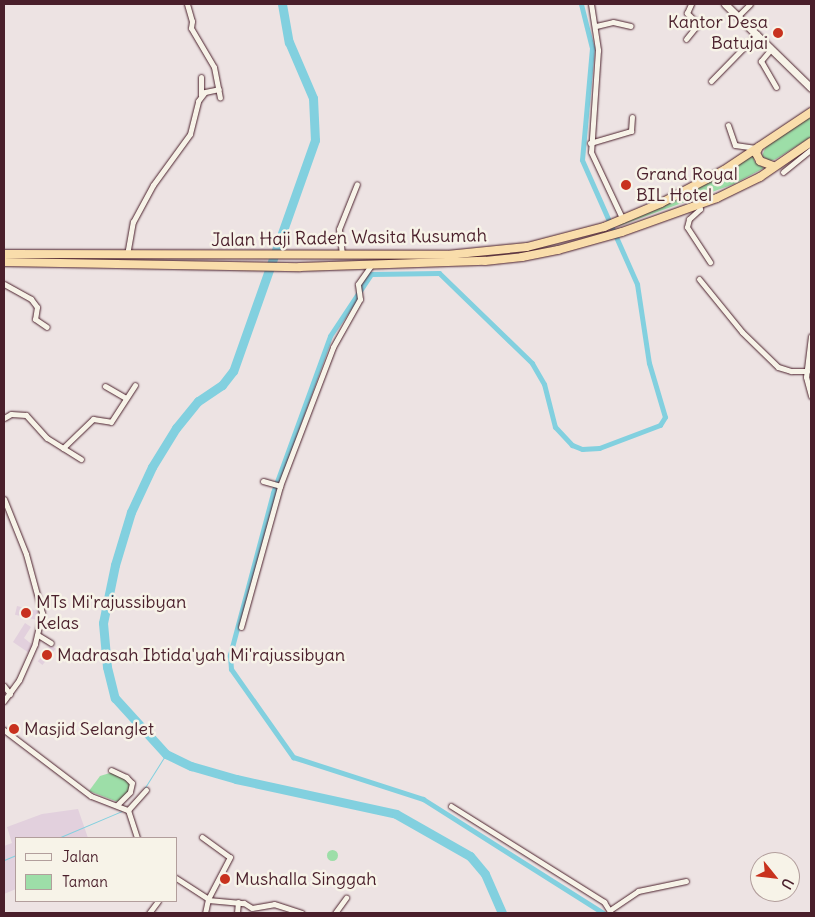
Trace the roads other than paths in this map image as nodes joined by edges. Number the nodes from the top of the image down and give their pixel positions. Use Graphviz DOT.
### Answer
graph roads {
  1 [pos="187,4"];
  2 [pos="592,4"];
  3 [pos="691,4"];
  4 [pos="725,4"];
  5 [pos="750,4"];
  6 [pos="738,16"];
  7 [pos="596,26"];
  8 [pos="631,26"];
  9 [pos="757,34"];
  10 [pos="686,40"];
  11 [pos="771,49"];
  12 [pos="201,77"];
  13 [pos="710,81"];
  14 [pos="776,87"];
  15 [pos="811,88"];
  16 [pos="219,89"];
  17 [pos="201,95"];
  18 [pos="220,97"];
  19 [pos="811,112"];
  20 [pos="632,117"];
  21 [pos="728,125"];
  22 [pos="811,142"];
  23 [pos="590,143"];
  24 [pos="758,147"];
  25 [pos="811,149"];
  26 [pos="773,166"];
  27 [pos="783,172"];
  28 [pos="357,184"];
  29 [pos="700,204"];
  30 [pos="621,221"];
  31 [pos="4,254"];
  32 [pos="127,254"];
  33 [pos="342,254"];
  34 [pos="485,257"];
  35 [pos="4,262"];
  36 [pos="710,262"];
  37 [pos="372,264"];
  38 [pos="699,279"];
  39 [pos="4,284"];
  40 [pos="47,327"];
  41 [pos="811,336"];
  42 [pos="807,371"];
  43 [pos="134,384"];
  44 [pos="105,386"];
  45 [pos="811,396"];
  46 [pos="126,398"];
  47 [pos="4,418"];
  48 [pos="64,448"];
  49 [pos="81,459"];
  50 [pos="263,481"];
  51 [pos="279,486"];
  52 [pos="4,499"];
  53 [pos="241,627"];
  54 [pos="38,635"];
  55 [pos="51,643"];
  56 [pos="4,686"];
  57 [pos="10,694"];
  58 [pos="4,701"];
  59 [pos="4,730"];
  60 [pos="111,770"];
  61 [pos="146,790"];
  62 [pos="118,805"];
  63 [pos="450,806"];
  64 [pos="127,809"];
  65 [pos="138,837"];
  66 [pos="202,837"];
  67 [pos="178,879"];
  68 [pos="686,881"];
  69 [pos="346,898"];
  70 [pos="208,900"];
  71 [pos="157,902"];
  72 [pos="238,902"];
  73 [pos="610,912"];
  74 [pos="149,913"];
  75 [pos="205,913"];
  76 [pos="237,913"];
  77 [pos="302,913"];
  78 [pos="335,913"];
  1 -- 16 [label="street"];
  2 -- 7 [label="street"];
  3 -- 10 [label="street"];
  4 -- 6 [label="main road"];
  5 -- 6 [label="street"];
  6 -- 9 [label="main road"];
  7 -- 8 [label="street"];
  7 -- 23 [label="street"];
  9 -- 11 [label="main road"];
  9 -- 13 [label="street"];
  11 -- 14 [label="street"];
  11 -- 15 [label="main road"];
  12 -- 17 [label="street"];
  16 -- 17 [label="street"];
  16 -- 18 [label="street"];
  17 -- 32 [label="street"];
  19 -- 24 [label="highway, Jalan Haji Raden Wasita Kusumah"];
  20 -- 23 [label="street"];
  21 -- 24 [label="street"];
  22 -- 26 [label="highway, Jalan Haji Raden Wasita Kusumah"];
  23 -- 30 [label="street"];
  24 -- 26 [label="highway"];
  24 -- 30 [label="highway, Jalan Haji Raden Wasita Kusumah"];
  25 -- 27 [label="street"];
  26 -- 29 [label="highway, Jalan Haji Raden Wasita Kusumah"];
  28 -- 33 [label="street"];
  29 -- 34 [label="highway, Jalan Haji Raden Wasita Kusumah"];
  29 -- 36 [label="street"];
  30 -- 34 [label="highway, Jalan Haji Raden Wasita Kusumah"];
  31 -- 32 [label="highway, Jalan Haji Raden Wasita Kusumah"];
  32 -- 33 [label="highway, Jalan Haji Raden Wasita Kusumah"];
  33 -- 34 [label="highway, Jalan Haji Raden Wasita Kusumah"];
  34 -- 37 [label="highway, Jalan Haji Raden Wasita Kusumah"];
  35 -- 37 [label="highway, Jalan Haji Raden Wasita Kusumah"];
  37 -- 51 [label="street"];
  38 -- 42 [label="street"];
  39 -- 40 [label="street"];
  41 -- 42 [label="street"];
  42 -- 45 [label="street"];
  43 -- 46 [label="street"];
  44 -- 46 [label="street"];
  46 -- 48 [label="street"];
  47 -- 48 [label="street"];
  48 -- 49 [label="street"];
  50 -- 51 [label="street"];
  51 -- 53 [label="street"];
  52 -- 54 [label="street"];
  54 -- 55 [label="street"];
  54 -- 57 [label="street"];
  56 -- 57 [label="street"];
  57 -- 58 [label="street"];
  59 -- 62 [label="street"];
  60 -- 62 [label="street"];
  61 -- 64 [label="street"];
  62 -- 64 [label="street"];
  63 -- 73 [label="street"];
  64 -- 65 [label="street"];
  66 -- 70 [label="street"];
  67 -- 70 [label="street"];
  68 -- 73 [label="street"];
  69 -- 78 [label="street"];
  70 -- 72 [label="street"];
  70 -- 75 [label="street"];
  71 -- 74 [label="street"];
  72 -- 76 [label="street"];
  72 -- 77 [label="street"];
}
